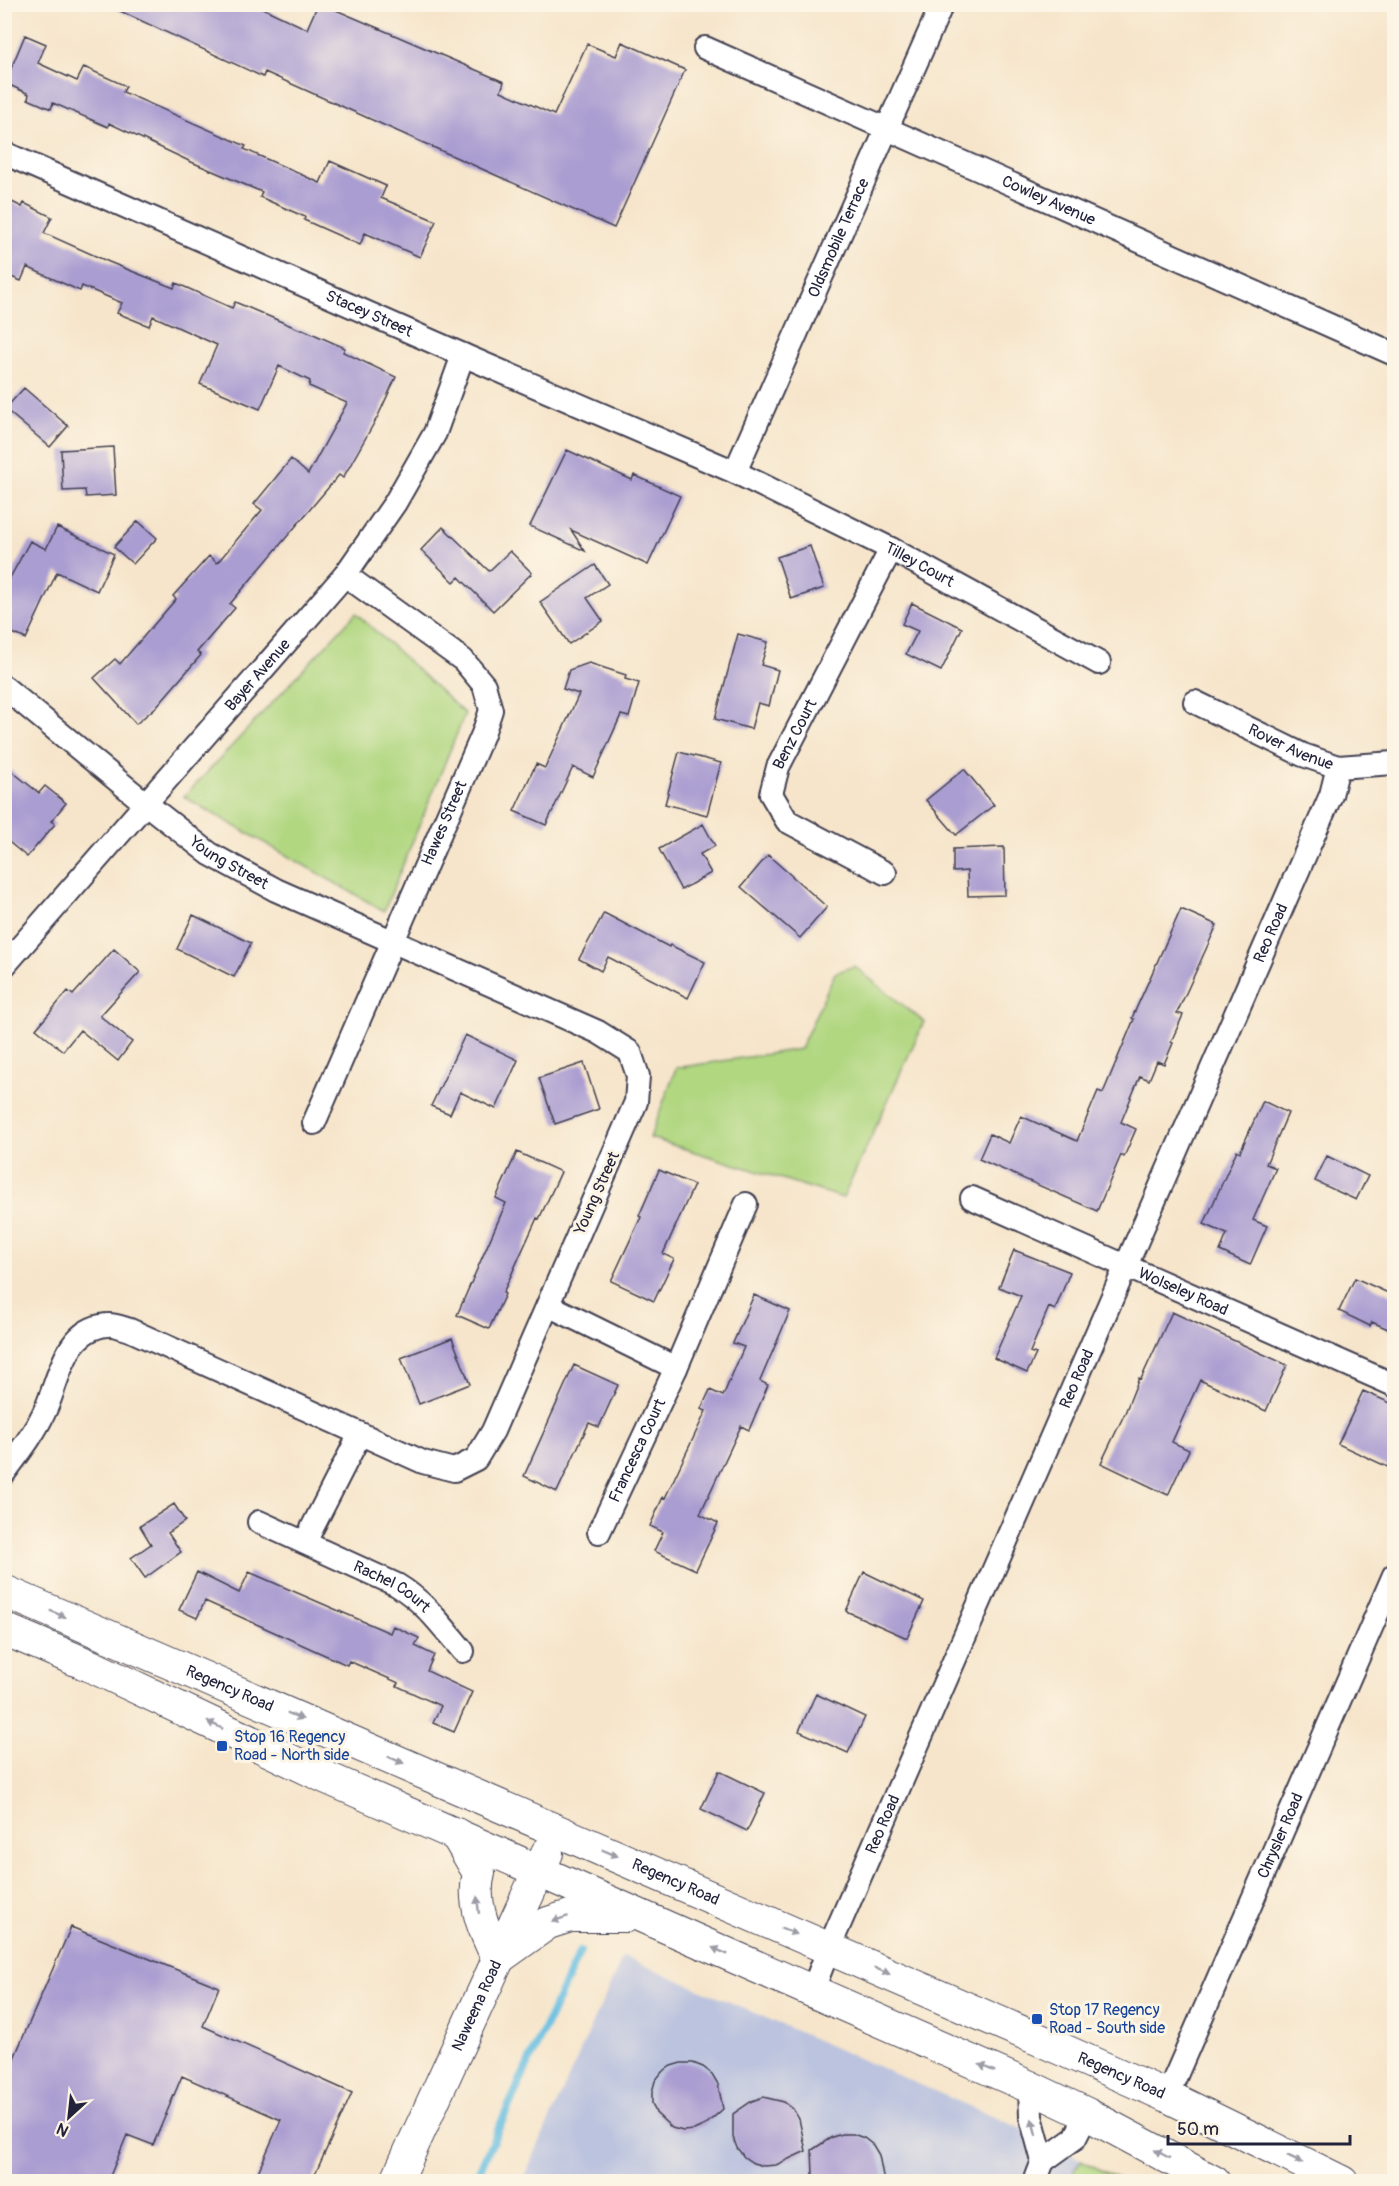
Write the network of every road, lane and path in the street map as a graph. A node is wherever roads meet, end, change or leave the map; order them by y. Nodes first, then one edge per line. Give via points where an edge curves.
1 (942, 4) edge
2 (705, 48) dead end
3 (887, 129) junction
4 (4, 153) edge
5 (1395, 354) edge
6 (463, 355) junction
7 (735, 472) junction
8 (891, 549) junction
9 (345, 575) junction
10 (1099, 663) dead end
11 (4, 687) edge
12 (1195, 702) dead end
13 (1395, 763) edge
14 (1338, 767) junction
15 (145, 803) junction
16 (885, 873) dead end
17 (392, 941) junction
18 (4, 966) edge
19 (314, 1123) dead end
20 (972, 1198) dead end
21 (746, 1203) dead end
22 (1126, 1266) junction
23 (548, 1305) junction
24 (676, 1368) junction
25 (1395, 1385) edge
26 (360, 1434) junction
27 (4, 1473) edge
28 (259, 1522) dead end
29 (598, 1532) dead end
30 (305, 1542) junction
31 (1395, 1575) edge
32 (4, 1591) edge
33 (4, 1629) edge
34 (463, 1652) dead end
35 (342, 1737) junction
36 (325, 1777) junction
37 (556, 1830) junction
38 (456, 1834) junction
39 (539, 1871) junction
40 (639, 1916) junction
41 (829, 1948) junction
42 (498, 1959) junction
43 (812, 1992) junction
44 (1063, 2050) junction
45 (1029, 2087) junction
46 (1167, 2096) junction
47 (1087, 2114) junction
48 (1039, 2171) edge
49 (396, 2181) edge
50 (1214, 2181) edge
51 (1342, 2181) edge

1 - 3 street, Oldsmobile Terrace
2 - 3 street, Cowley Avenue
3 - 5 street, Cowley Avenue
3 - 7 street, Oldsmobile Terrace
4 - 6 street, Stacey Street
6 - 7 street, Stacey Street
6 - 9 street, Bayer Avenue via 435,434 395,503
7 - 8 street, Tilley Court
8 - 10 street, Tilley Court
8 - 16 street, Benz Court via 778,767 771,794 787,821
9 - 15 street, Bayer Avenue
9 - 17 street, Hawes Street via 463,660 484,685 491,710
11 - 15 street, Young Street
12 - 14 street, Rover Avenue via 1303,755
13 - 14 street, Rover Avenue
14 - 22 street, Reo Road via 1326,806
15 - 17 street, Young Street via 210,854 276,890
15 - 18 street, Bayer Avenue
17 - 19 street, Hawes Street
17 - 23 street, Young Street via 598,1032 630,1052 638,1076 636,1102
20 - 22 street, Wolseley Road
21 - 24 street, Francesca Court
22 - 25 street, Wolseley Road
22 - 41 street, Reo Road
23 - 24 street
23 - 26 street, Young Street via 477,1459 454,1470 423,1462
24 - 29 street, Francesca Court
26 - 27 street, Young Street via 109,1324 86,1330 66,1354 47,1407
26 - 30 street
28 - 30 street, Rachel Court
30 - 34 street, Rachel Court via 414,1596
31 - 46 street, Chrysler Road
32 -> 35 main road, Regency Road
36 -> 33 main road
35 - 36 main road
35 -> 37 main road, Regency Road
36 - 38 main road
37 - 39 main road, Naweena Road
37 -> 41 main road, Regency Road
38 - 39 main road
42 -> 38 main road via 480,1921 476,1883 479,1873
39 - 40 main road
39 - 42 main road, Naweena Road
40 -> 42 main road via 570,1916 549,1923
43 -> 40 main road
41 - 43 street, Reo Road
41 -> 44 main road, Regency Road
42 - 49 main road, Naweena Road
45 -> 43 main road
44 - 46 main road, Regency Road
44 - 47 main road
45 - 47 main road
48 -> 45 street
46 -> 51 main road, Regency Road
47 - 48 street via 1075,2138
50 -> 47 main road

